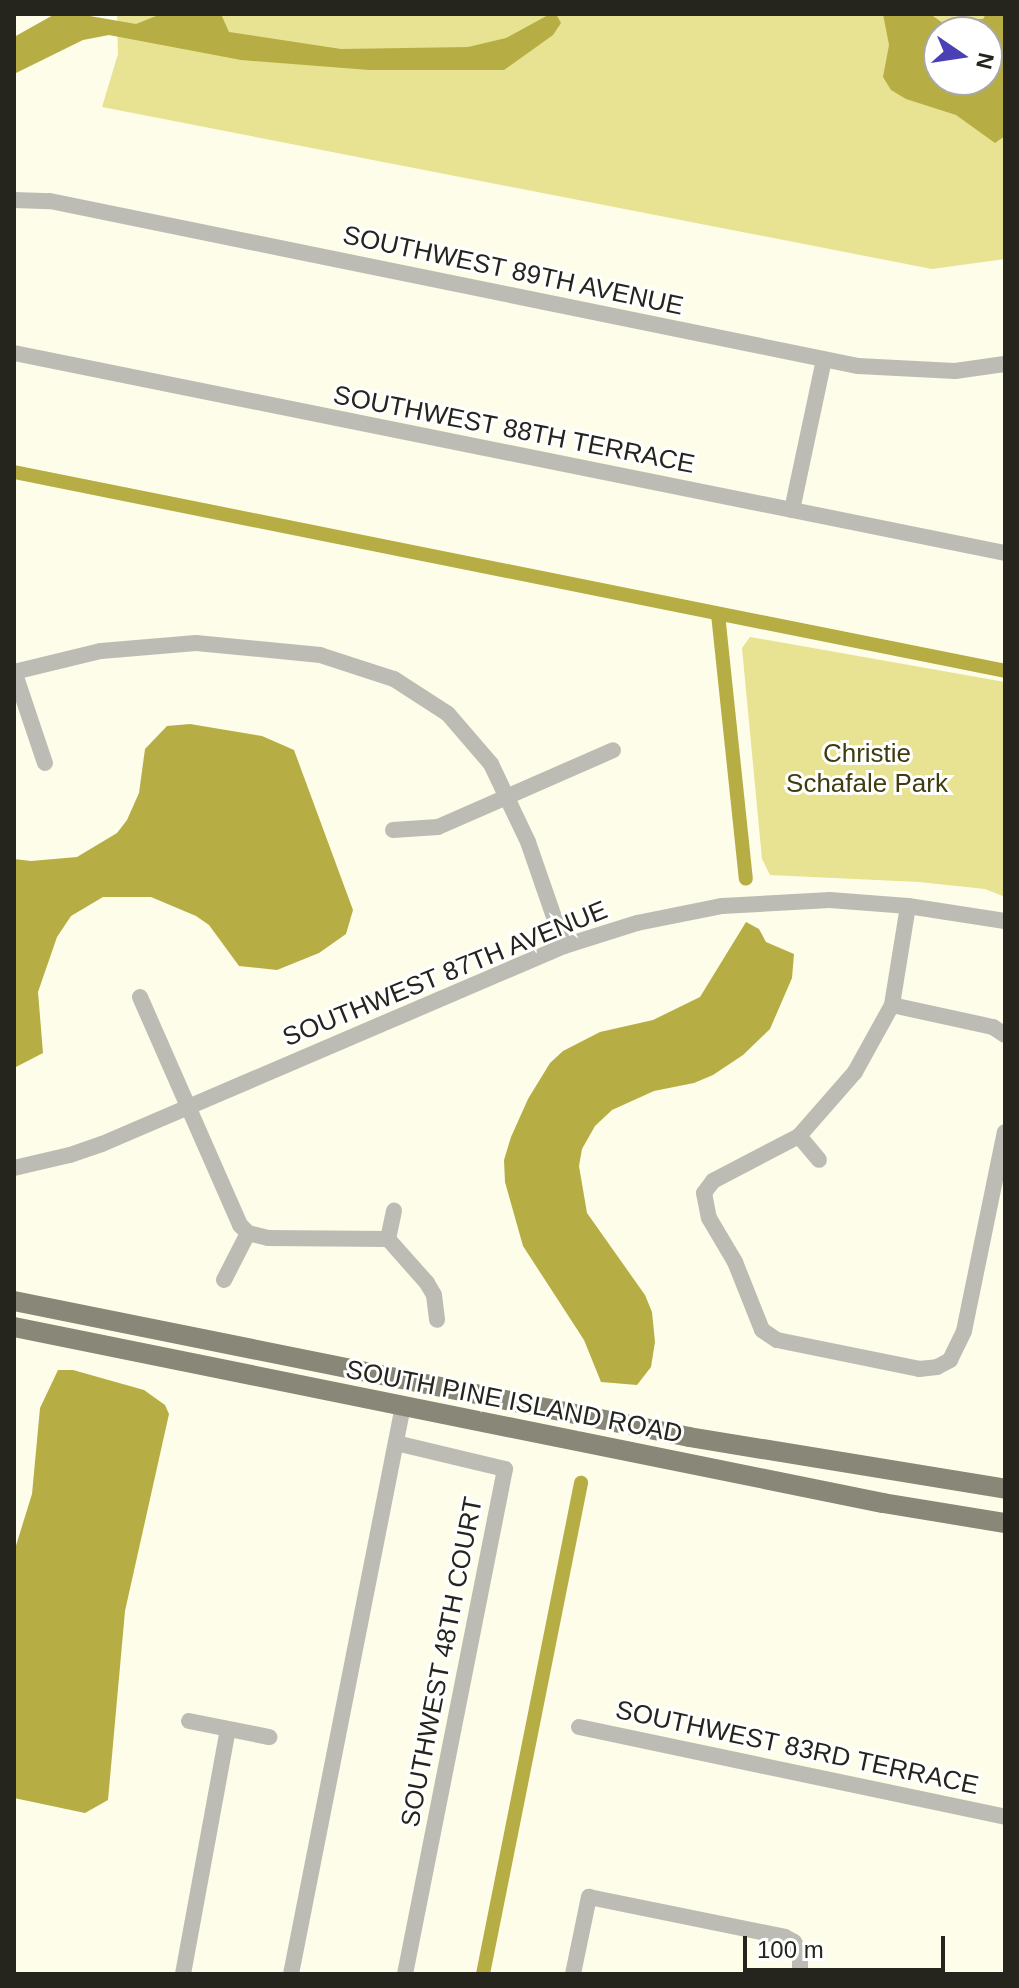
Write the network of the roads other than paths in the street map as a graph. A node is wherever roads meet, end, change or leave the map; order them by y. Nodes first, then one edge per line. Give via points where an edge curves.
1 (14, 200) edge
2 (14, 353) edge
3 (824, 359) junction
4 (1005, 364) edge
5 (792, 510) junction
6 (1005, 553) edge
7 (14, 672) edge
8 (613, 750) dead end
9 (45, 763) dead end
10 (509, 797) junction
11 (393, 830) dead end
12 (908, 906) junction
13 (1005, 921) edge
14 (564, 946) junction
15 (140, 997) dead end
16 (892, 1005) junction
17 (1005, 1035) edge
18 (188, 1107) junction
19 (1005, 1132) edge
20 (799, 1136) junction
21 (819, 1160) dead end
22 (14, 1168) edge
23 (394, 1211) dead end
24 (248, 1233) junction
25 (388, 1239) junction
26 (224, 1280) dead end
27 (14, 1301) edge
28 (437, 1320) dead end
29 (14, 1327) edge
30 (244, 1347) junction
31 (239, 1373) junction
32 (403, 1406) junction
33 (396, 1443) junction
34 (1005, 1489) edge
35 (1005, 1523) edge
36 (189, 1721) dead end
37 (579, 1727) dead end
38 (228, 1730) junction
39 (269, 1737) dead end
40 (1005, 1817) edge
41 (183, 1974) edge
42 (291, 1974) edge
43 (405, 1974) edge
44 (573, 1974) edge
45 (800, 1974) edge

1 - 3 street, SOUTHWEST 89TH AVENUE via 50,201
2 - 5 street, SOUTHWEST 88TH TERRACE
3 - 4 street, SOUTHWEST 89TH AVENUE via 925,371
3 - 5 street
5 - 6 street, SOUTHWEST 88TH TERRACE
7 - 9 street
7 - 10 street via 101,651 196,643 291,650 346,661 394,679 448,714 491,764
8 - 10 street
10 - 11 street via 438,827
10 - 14 street
12 - 13 street, SOUTHWEST 87TH AVENUE
12 - 14 street, SOUTHWEST 87TH AVENUE via 830,900 722,906 637,923
12 - 16 street
14 - 18 street, SOUTHWEST 87TH AVENUE
15 - 18 street
16 - 17 street
16 - 20 street via 855,1072
18 - 22 street, SOUTHWEST 87TH AVENUE via 70,1155
18 - 24 street via 233,1214
19 - 20 street via 964,1331 955,1355 943,1364 919,1369 777,1340 762,1330 735,1262 709,1218 704,1193 721,1176
20 - 21 street
23 - 25 street
24 - 25 street via 268,1238
24 - 26 street
25 - 28 street via 427,1283
27 - 30 main road, SOUTH PINE ISLAND ROAD
29 - 31 main road, SOUTH PINE ISLAND ROAD
30 - 31 main road
30 - 34 main road, SOUTH PINE ISLAND ROAD via 689,1437
31 - 32 main road, SOUTH PINE ISLAND ROAD
32 - 33 street
32 - 35 main road, SOUTH PINE ISLAND ROAD
33 - 42 street
33 - 43 street, SOUTHWEST 48TH COURT via 505,1469
36 - 38 street
37 - 40 street, SOUTHWEST 83RD TERRACE
38 - 39 street
38 - 41 street
44 - 45 street via 589,1897 785,1937 800,1953

